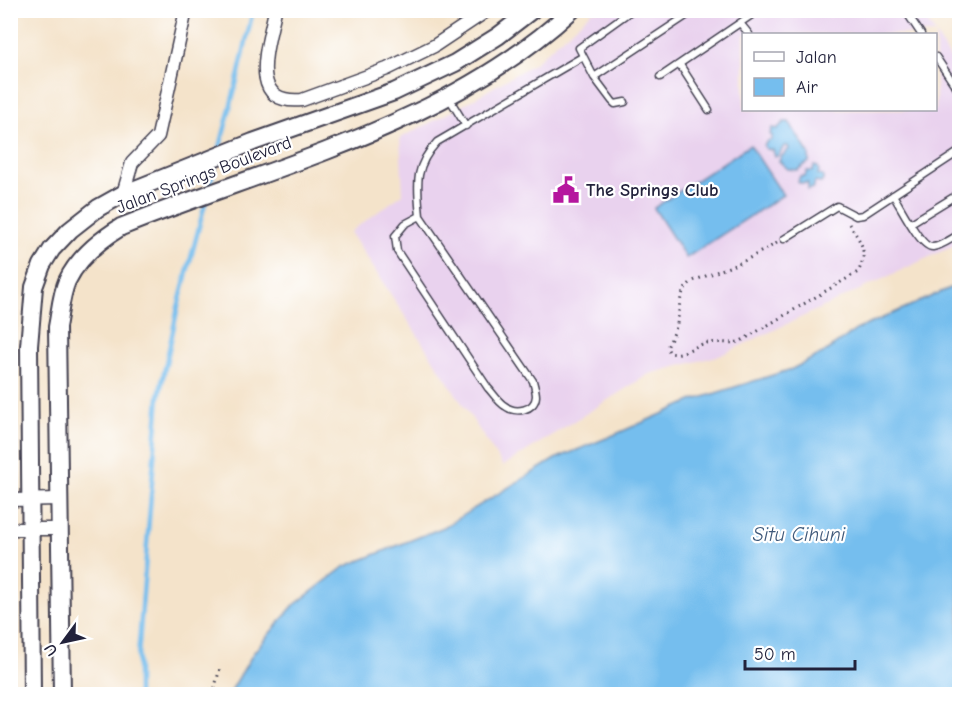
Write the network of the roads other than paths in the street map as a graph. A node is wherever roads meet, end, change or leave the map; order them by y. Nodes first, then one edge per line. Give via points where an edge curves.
1 (186, 10) edge
2 (275, 10) edge
3 (488, 10) edge
4 (532, 10) edge
5 (572, 10) edge
6 (632, 10) edge
7 (695, 10) edge
8 (759, 10) edge
9 (905, 10) edge
10 (740, 23) junction
11 (748, 33) edge
12 (920, 33) edge
13 (582, 57) junction
14 (937, 58) edge
15 (680, 65) junction
16 (594, 77) junction
17 (660, 78) dead end
18 (960, 93) edge
19 (448, 97) junction
20 (624, 102) dead end
21 (709, 110) dead end
22 (466, 126) junction
23 (960, 152) edge
24 (960, 193) edge
25 (123, 194) junction
26 (893, 195) junction
27 (420, 216) junction
28 (911, 223) junction
29 (960, 234) edge
30 (784, 239) road end
31 (59, 499) junction
32 (10, 500) edge
33 (30, 500) junction
34 (30, 529) junction
35 (61, 529) junction
36 (10, 530) edge
37 (32, 694) edge
38 (62, 694) edge

1 - 25 street via 158,136 132,164
2 - 3 street via 264,73 268,88 288,101 302,100 387,69 434,46
4 - 25 main road, Jalan Springs Boulevard via 455,63 394,92
5 - 19 main road, Jalan Springs Boulevard via 516,56
6 - 13 lane via 580,45
7 - 16 lane
8 - 10 lane
9 - 12 lane
10 - 11 lane
10 - 15 lane
13 - 16 lane
13 - 22 lane
14 - 18 lane
15 - 17 lane
15 - 21 lane
16 - 20 lane via 615,104
19 - 22 lane
19 - 31 main road, Jalan Springs Boulevard via 370,133 121,227 81,261 66,286 57,327
22 - 27 lane via 437,142 419,168
23 - 26 lane
24 - 28 lane
25 - 33 main road, Jalan Springs Boulevard via 98,208 64,236 42,265 34,287 29,346
26 - 28 lane
26 - 30 lane via 860,216 837,206
27 - 27 lane via 533,381 536,397 525,410 505,407 488,388 397,251 395,236 405,224
28 - 29 lane via 921,241 930,247
31 - 33 street
31 - 35 main road, Jalan Springs Boulevard
32 - 33 street
33 - 34 main road, Jalan Springs Boulevard
34 - 35 street
34 - 36 street
34 - 37 main road, Jalan Springs Boulevard
35 - 38 main road, Jalan Springs Boulevard

